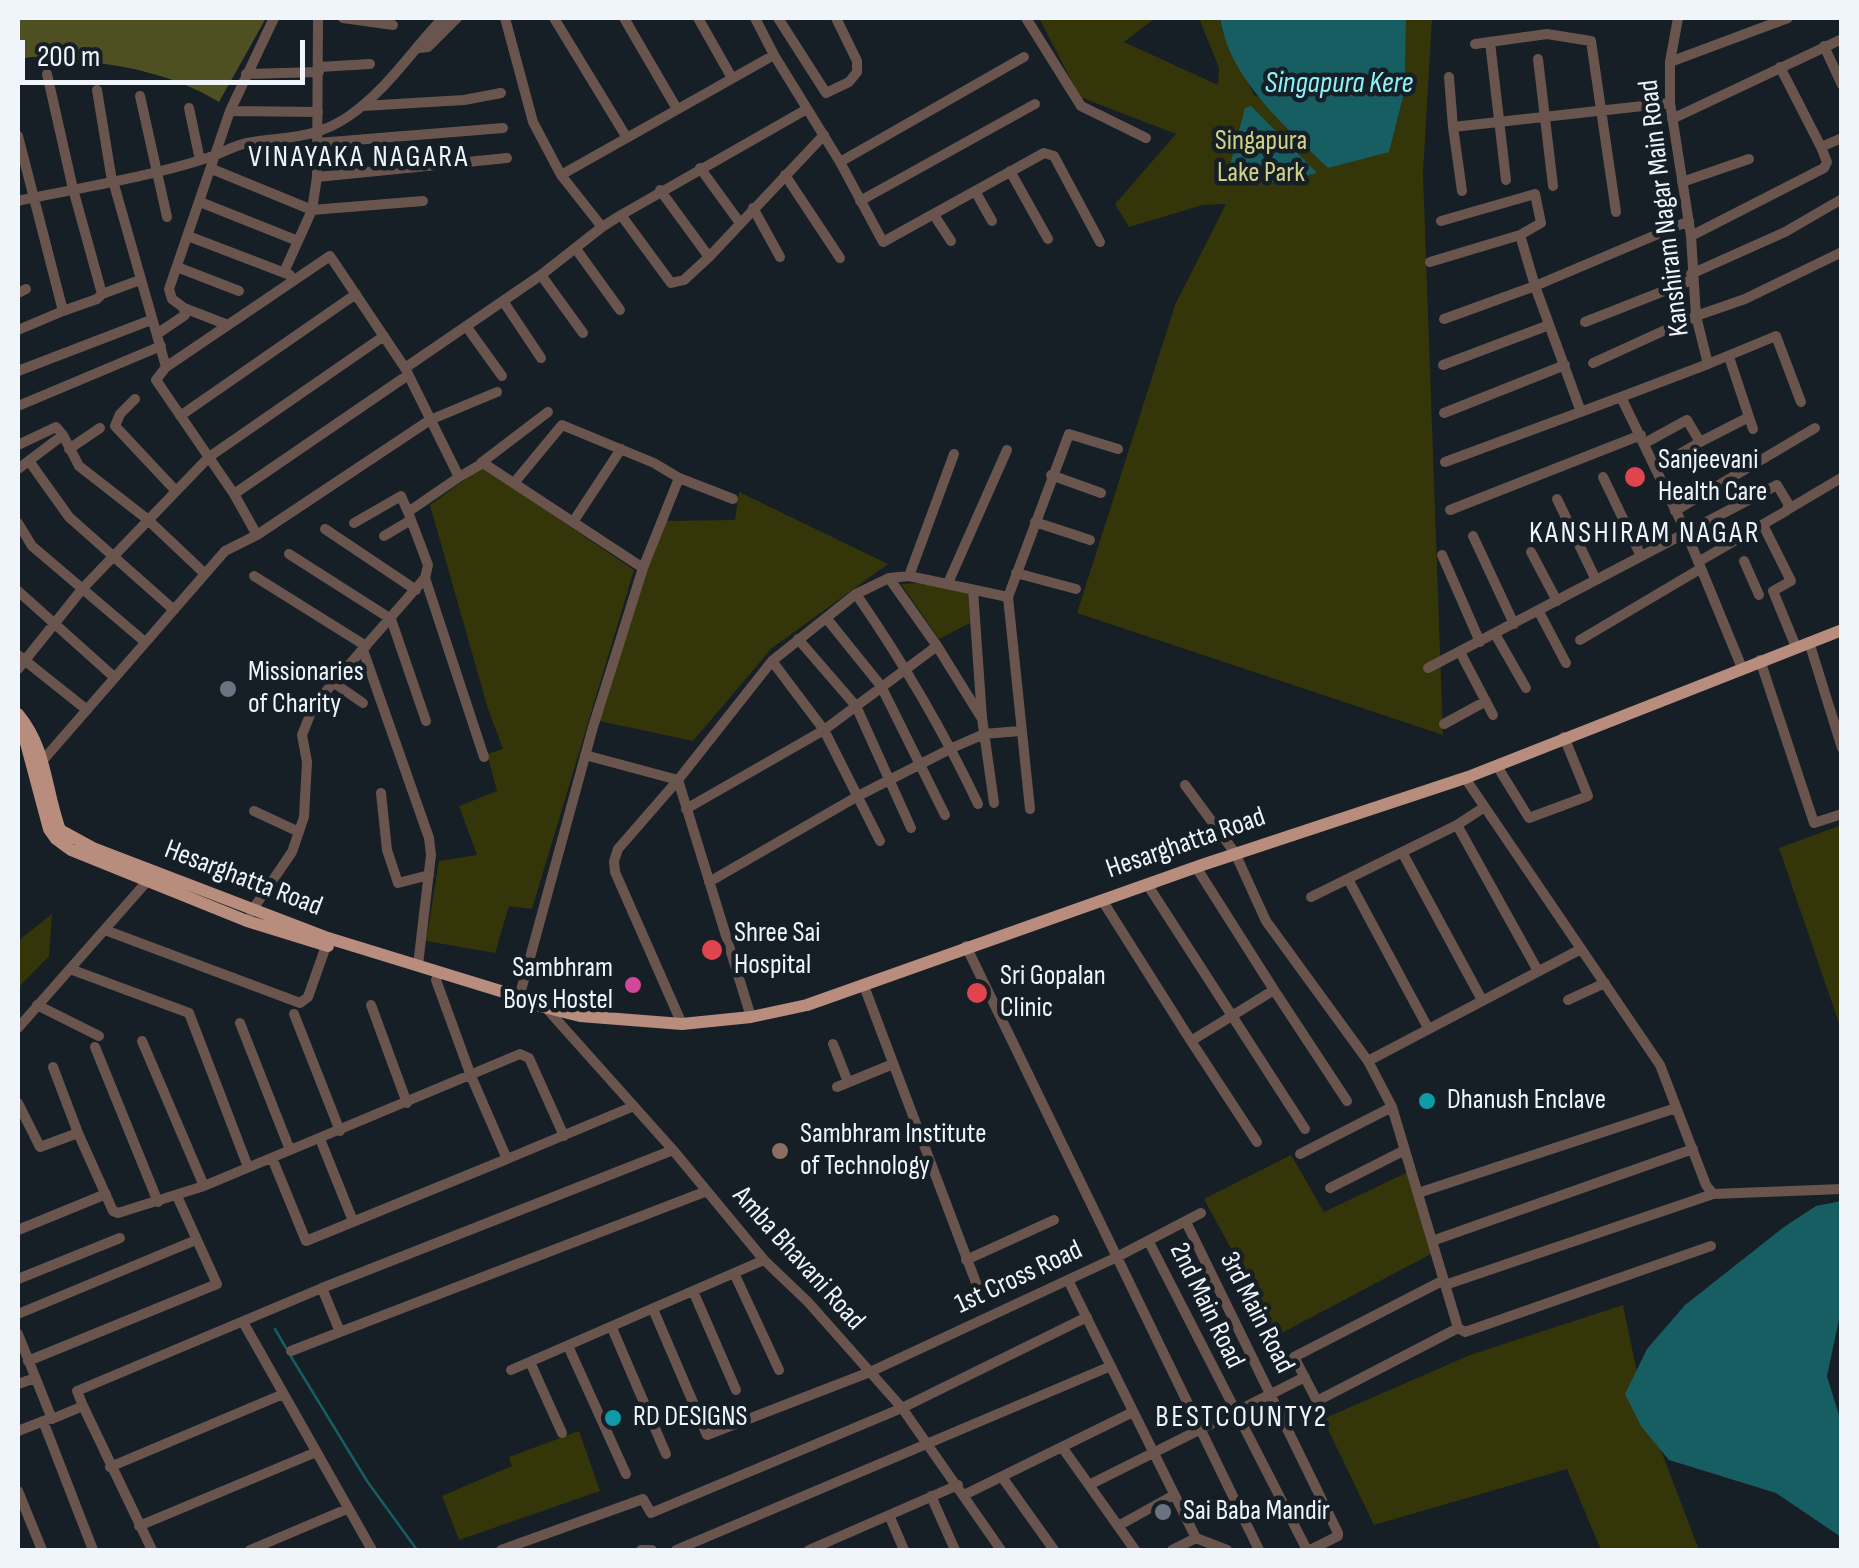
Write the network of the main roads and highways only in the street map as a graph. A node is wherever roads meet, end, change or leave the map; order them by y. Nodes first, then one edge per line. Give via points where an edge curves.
1 (1842, 630) edge
2 (18, 714) edge
3 (18, 728) edge
4 (150, 878) junction
5 (250, 915) junction
6 (438, 976) junction

1 - 6 main road, Hesarghatta Road via 1465,778 807,1005 682,1024 580,1016
2 - 4 main road, Hesarghatta Road via 44,759 60,830
3 - 4 main road, Hesarghatta Road via 52,835 70,850
4 - 5 main road, Hesarghatta Road
5 - 6 main road, Hesarghatta Road via 326,946
5 - 6 main road, Hesarghatta Road

